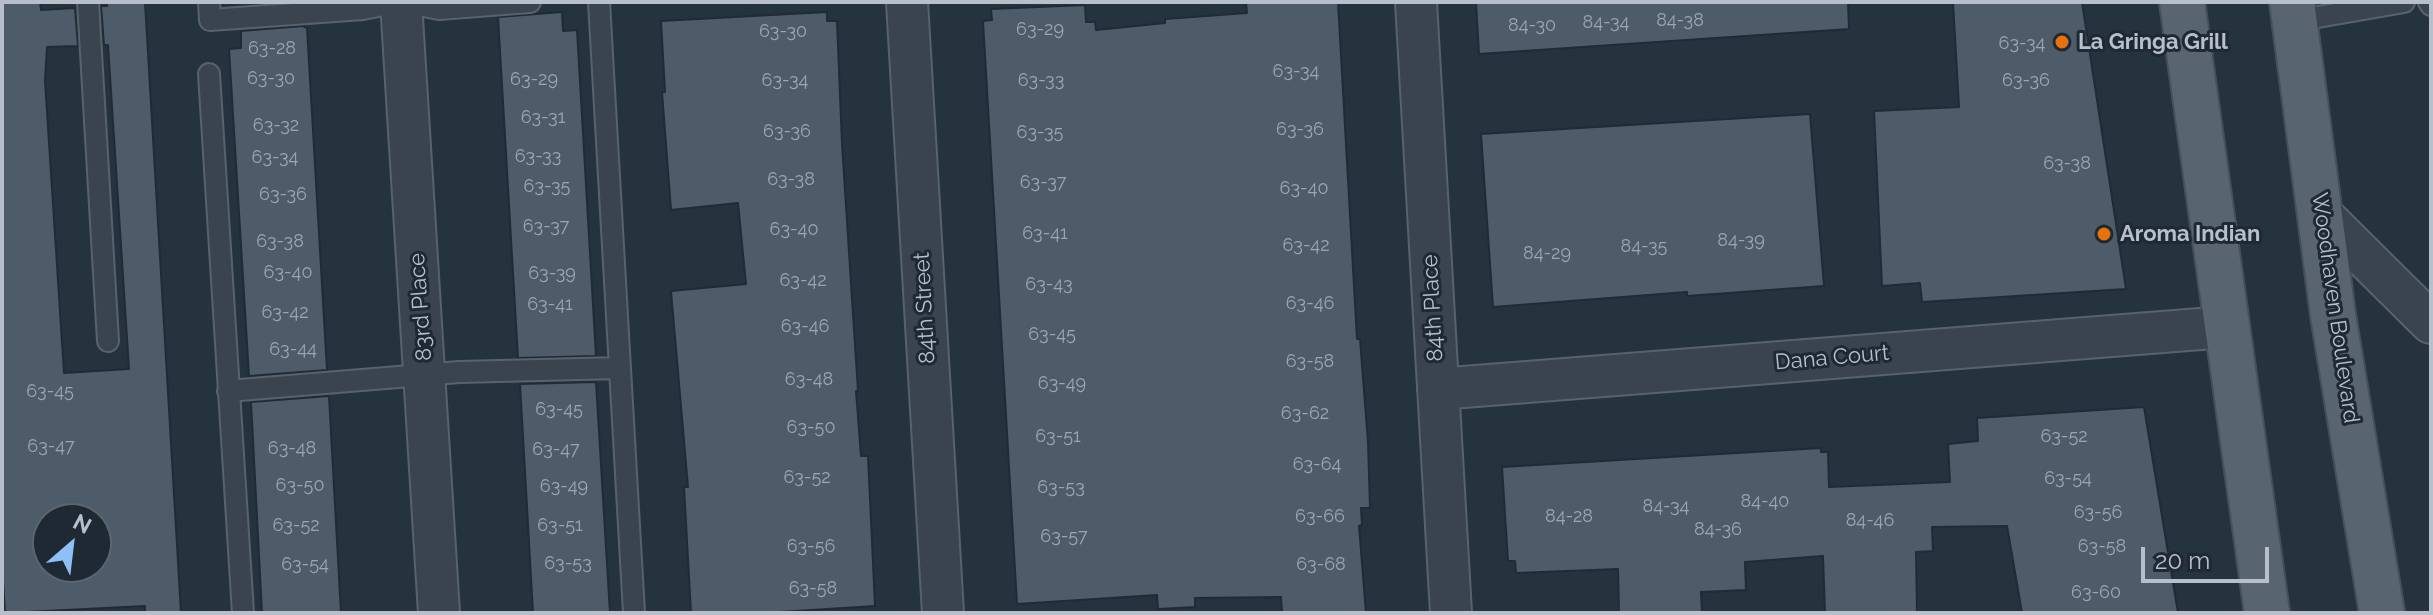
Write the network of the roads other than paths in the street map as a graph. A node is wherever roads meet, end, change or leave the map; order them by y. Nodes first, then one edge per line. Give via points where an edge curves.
1 (88, 2) edge
2 (209, 2) edge
3 (401, 2) edge
4 (530, 2) edge
5 (599, 2) edge
6 (907, 2) edge
7 (1416, 2) edge
8 (2182, 2) edge
9 (2404, 2) edge
10 (2294, 12) edge
11 (209, 74) dead end
12 (2321, 214) junction
13 (2431, 323) edge
14 (2226, 327) junction
15 (108, 341) dead end
16 (620, 368) junction
17 (426, 376) junction
18 (1438, 389) junction
19 (228, 391) junction
20 (243, 613) edge
21 (439, 613) edge
22 (634, 613) edge
23 (943, 613) edge
24 (1451, 613) edge
25 (2267, 613) edge
26 (2382, 613) edge

1 - 15 lane
2 - 3 lane via 210,20
3 - 4 lane via 439,9
3 - 17 street, 83rd Place
5 - 16 lane
6 - 23 street, 84th Street
7 - 18 street, 84th Place
8 - 14 main road
9 - 10 lane
10 - 12 main road, Woodhaven Boulevard
11 - 19 lane
12 - 13 street
12 - 26 main road, Woodhaven Boulevard
14 - 18 street, Dana Court
14 - 25 main road
16 - 17 lane
16 - 22 lane
17 - 19 lane
17 - 21 street, 83rd Place
18 - 24 street, 84th Place
19 - 20 lane

